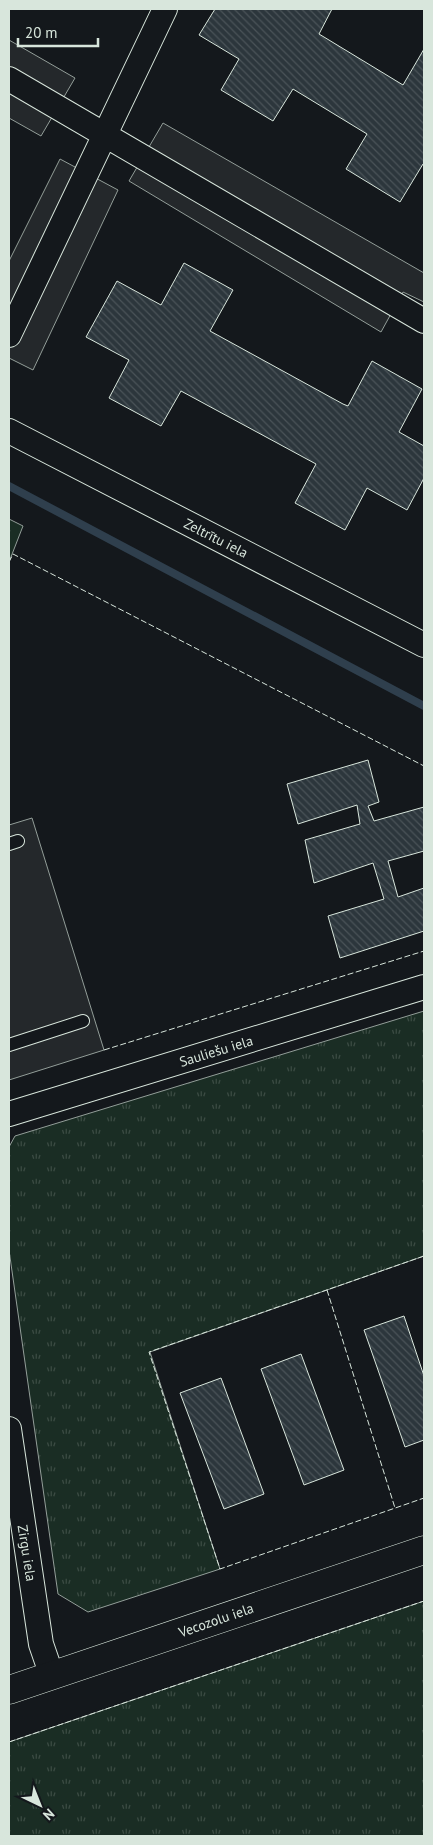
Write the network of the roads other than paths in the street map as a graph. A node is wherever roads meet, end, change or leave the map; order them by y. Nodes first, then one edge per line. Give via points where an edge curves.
1 (166, 9) edge
2 (9, 80) edge
3 (104, 134) junction
4 (424, 322) edge
5 (9, 335) edge
6 (9, 431) edge
7 (424, 645) edge
8 (424, 987) edge
9 (83, 1021) dead end
10 (9, 1045) edge
11 (9, 1114) edge
12 (9, 1429) edge
13 (424, 1550) edge
14 (52, 1676) junction
15 (9, 1690) edge

1 - 3 street
2 - 3 street
3 - 4 street
3 - 5 street
6 - 7 street, Zeltrītu iela
8 - 11 street, Sauliešu iela
9 - 10 lane
12 - 14 street, Zirgu iela via 41,1644
13 - 14 street, Vecozolu iela
14 - 15 street, Vecozolu iela

